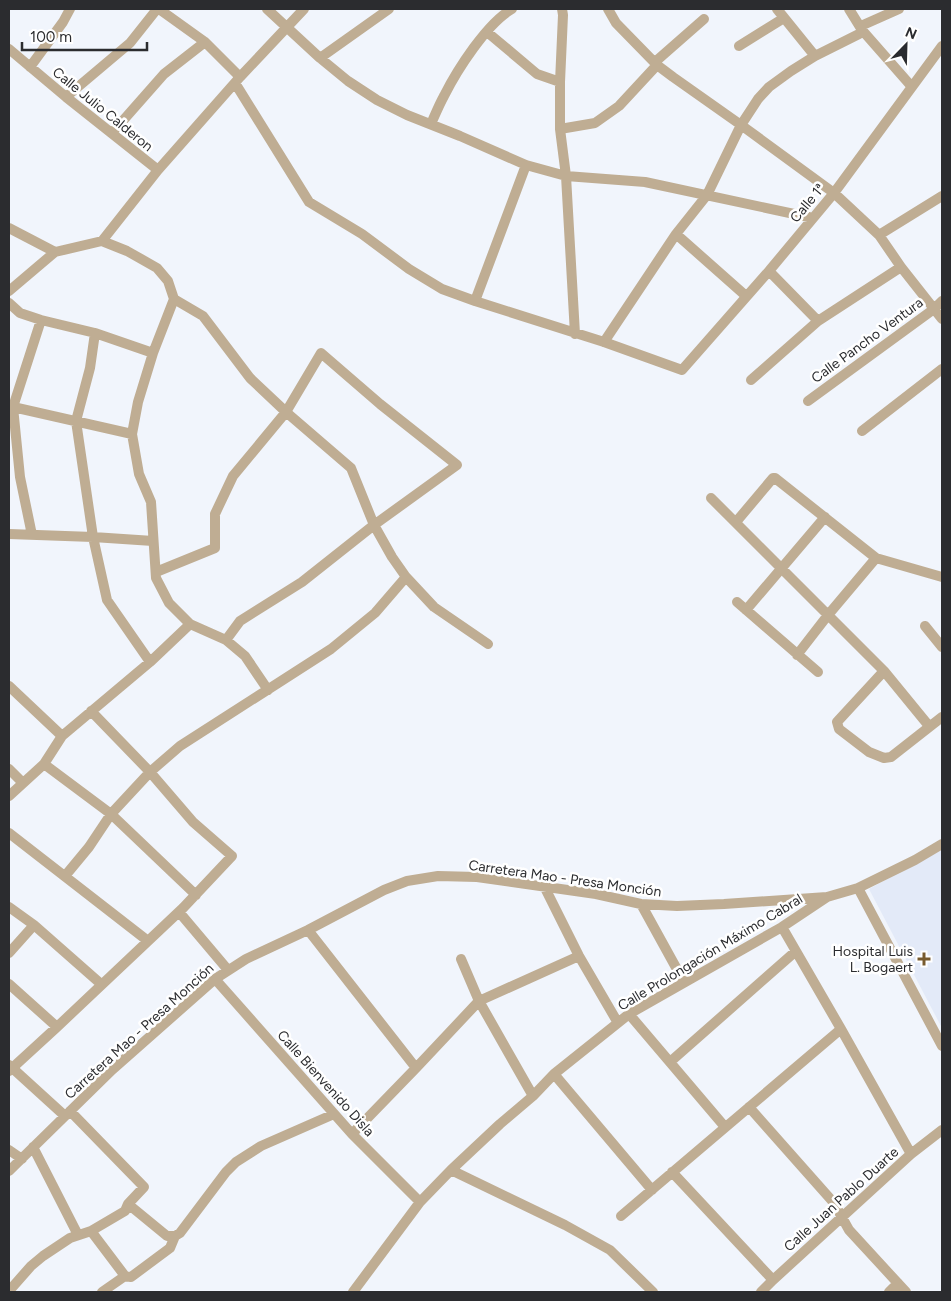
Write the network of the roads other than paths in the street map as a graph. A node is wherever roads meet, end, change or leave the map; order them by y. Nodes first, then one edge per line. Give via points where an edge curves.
1 (70, 9) edge
2 (158, 9) edge
3 (267, 9) edge
4 (304, 9) edge
5 (388, 9) edge
6 (512, 9) edge
7 (562, 9) edge
8 (608, 9) edge
9 (777, 9) edge
10 (849, 9) edge
11 (899, 9) edge
12 (784, 18) junction
13 (704, 19) dead end
14 (287, 27) junction
15 (862, 30) junction
16 (487, 32) junction
17 (205, 42) junction
18 (739, 46) dead end
19 (942, 46) edge
20 (9, 49) edge
21 (815, 56) junction
22 (320, 58) junction
23 (656, 63) junction
24 (30, 67) junction
25 (238, 80) junction
26 (560, 82) junction
27 (912, 87) junction
28 (66, 97) junction
29 (431, 124) junction
30 (741, 125) junction
31 (560, 129) junction
32 (112, 134) junction
33 (526, 165) junction
34 (158, 170) junction
35 (566, 176) junction
36 (834, 192) junction
37 (707, 195) junction
38 (942, 196) edge
39 (813, 218) junction
40 (9, 228) edge
41 (676, 234) junction
42 (879, 235) junction
43 (102, 241) junction
44 (56, 252) junction
45 (901, 267) junction
46 (769, 270) junction
47 (9, 291) edge
48 (746, 296) junction
49 (174, 298) junction
50 (475, 301) junction
51 (942, 301) edge
52 (9, 303) edge
53 (934, 308) junction
54 (942, 319) edge
55 (40, 320) junction
56 (818, 320) junction
57 (95, 333) junction
58 (575, 334) junction
59 (604, 342) junction
60 (153, 353) junction
61 (942, 369) edge
62 (751, 380) dead end
63 (808, 401) dead end
64 (11, 406) edge
65 (286, 412) junction
66 (76, 421) junction
67 (862, 431) dead end
68 (132, 434) junction
69 (711, 498) dead end
70 (825, 517) junction
71 (736, 522) junction
72 (374, 525) junction
73 (9, 534) edge
74 (32, 535) junction
75 (92, 537) junction
76 (153, 542) junction
77 (876, 558) junction
78 (782, 568) junction
79 (156, 572) junction
80 (406, 577) junction
81 (942, 577) edge
82 (737, 602) dead end
83 (746, 610) junction
84 (828, 615) junction
85 (190, 624) junction
86 (925, 626) dead end
87 (226, 640) junction
88 (488, 644) dead end
89 (942, 647) edge
90 (797, 655) junction
91 (150, 662) junction
92 (884, 671) junction
93 (818, 672) dead end
94 (9, 686) edge
95 (268, 690) junction
96 (92, 711) junction
97 (942, 717) edge
98 (929, 726) junction
99 (62, 736) junction
100 (44, 764) junction
101 (9, 769) edge
102 (150, 772) junction
103 (23, 782) junction
104 (9, 796) edge
105 (111, 814) junction
106 (9, 833) edge
107 (942, 844) edge
108 (65, 876) junction
109 (544, 886) junction
110 (858, 888) junction
111 (196, 895) junction
112 (828, 897) junction
113 (641, 904) junction
114 (9, 907) edge
115 (179, 912) junction
116 (34, 926) junction
117 (782, 927) junction
118 (308, 930) junction
119 (148, 941) junction
120 (796, 951) junction
121 (9, 953) edge
122 (579, 956) junction
123 (461, 959) dead end
124 (228, 970) junction
125 (215, 979) junction
126 (684, 982) junction
127 (9, 984) edge
128 (102, 984) junction
129 (479, 1001) junction
130 (629, 1014) junction
131 (618, 1023) junction
132 (57, 1027) junction
133 (841, 1029) junction
134 (942, 1046) edge
135 (670, 1062) junction
136 (10, 1068) edge
137 (416, 1068) junction
138 (554, 1074) junction
139 (533, 1096) junction
140 (749, 1107) junction
141 (68, 1114) junction
142 (334, 1114) junction
143 (725, 1127) junction
144 (942, 1130) edge
145 (352, 1134) junction
146 (33, 1147) junction
147 (9, 1150) edge
148 (910, 1154) junction
149 (22, 1158) junction
150 (451, 1170) junction
151 (9, 1171) edge
152 (672, 1172) junction
153 (652, 1190) junction
154 (420, 1202) junction
155 (128, 1204) junction
156 (620, 1216) dead end
157 (842, 1217) junction
158 (91, 1231) junction
159 (78, 1235) junction
160 (175, 1236) junction
161 (124, 1276) junction
162 (773, 1280) junction
163 (898, 1283) junction
164 (9, 1291) edge
165 (102, 1292) edge
166 (353, 1292) edge
167 (652, 1292) edge
168 (761, 1292) edge
169 (889, 1292) edge
170 (906, 1292) edge

1 - 24 street
2 - 17 street
2 - 28 street via 130,43
3 - 14 street
4 - 14 street
5 - 22 street
6 - 16 street
7 - 26 street
8 - 23 street via 616,23
9 - 12 street
10 - 15 street
11 - 15 street via 863,25
12 - 18 street
12 - 21 street
13 - 23 street
14 - 22 street
14 - 25 street
15 - 21 street
15 - 27 street
16 - 26 street via 537,74
16 - 29 street via 462,66
17 - 25 street
17 - 32 street via 164,74
19 - 27 street, Calle 1ª
20 - 24 street, Calle Julio Calderon
21 - 30 street via 770,87
22 - 29 street via 377,100
23 - 30 street
23 - 31 street via 618,106 594,123
24 - 28 street, Calle Julio Calderon
25 - 34 street
25 - 50 street via 309,202 442,289
26 - 31 street
27 - 36 street, Calle 1ª
28 - 32 street, Calle Julio Calderon
29 - 33 street
30 - 36 street
30 - 37 street
31 - 35 street
32 - 34 street, Calle Julio Calderon
33 - 35 street
33 - 50 street
34 - 43 street
35 - 37 street via 645,182
35 - 58 street
36 - 39 street, Calle 1ª
36 - 42 street
37 - 39 street
37 - 41 street
38 - 42 street
39 - 46 street, Calle 1ª
40 - 44 street
41 - 48 street
41 - 59 street
42 - 45 street
43 - 44 street
43 - 49 street via 157,268 168,281
44 - 47 street
45 - 53 street
45 - 56 street
46 - 48 street, Calle 1ª
46 - 56 street
48 - 59 street, Calle 1ª via 682,370
49 - 60 street
49 - 65 street via 203,316 250,378
50 - 58 street
51 - 53 street, Calle Pancho Ventura
52 - 55 street via 20,313
53 - 54 street
53 - 63 street, Calle Pancho Ventura
55 - 57 street
55 - 64 street
56 - 62 street
57 - 60 street
57 - 66 street
58 - 59 street
60 - 68 street
61 - 67 street
64 - 66 street
64 - 74 street via 20,477
65 - 72 street via 351,468
65 - 72 street via 321,353 457,465
65 - 79 street via 233,476 215,514 215,548
66 - 68 street
66 - 75 street
68 - 76 street via 139,474 151,502
69 - 71 street
70 - 71 street via 773,478
70 - 77 street
70 - 78 street
71 - 78 street
72 - 80 street
72 - 87 street via 302,582 240,621
73 - 74 street
74 - 75 street
75 - 76 street
75 - 91 street via 107,600
76 - 79 street
77 - 81 street
77 - 84 street
78 - 83 street
78 - 84 street
79 - 85 street via 169,603
80 - 88 street via 434,607
80 - 95 street via 375,612 331,649
82 - 83 street
83 - 90 street
84 - 90 street
84 - 92 street
85 - 87 street
85 - 91 street
86 - 89 street
87 - 95 street via 245,656
90 - 93 street
91 - 96 street
92 - 98 street
92 - 98 street via 838,720 839,729 869,752 888,758
94 - 99 street
95 - 102 street via 180,746
96 - 99 street
96 - 102 street
97 - 98 street
99 - 100 street
100 - 103 street
100 - 105 street
101 - 103 street
102 - 105 street
102 - 111 street via 193,822 232,856
103 - 104 street
105 - 108 street
105 - 111 street
106 - 108 street
107 - 110 street, Calle Prolongación Máximo Cabral
108 - 119 street
109 - 113 street, Carretera Mao - Presa Monción
109 - 118 street, Carretera Mao - Presa Monción via 477,878 422,878 384,890
109 - 122 street
110 - 112 street, Calle Prolongación Máximo Cabral
110 - 134 street
111 - 115 street
112 - 113 street, Carretera Mao - Presa Monción via 677,906
112 - 117 street, Calle Prolongación Máximo Cabral
113 - 126 street
114 - 116 street
115 - 119 street
115 - 124 street
116 - 121 street
116 - 128 street
117 - 120 street
117 - 126 street, Calle Prolongación Máximo Cabral
118 - 124 street, Carretera Mao - Presa Monción
118 - 137 street
119 - 128 street
120 - 133 street
120 - 135 street
122 - 129 street
122 - 131 street
123 - 129 street
124 - 125 street, Carretera Mao - Presa Monción
125 - 141 street, Carretera Mao - Presa Monción via 112,1070
125 - 142 street, Calle Bienvenido Disla
126 - 130 street, Calle Prolongación Máximo Cabral
127 - 132 street
128 - 132 street
129 - 137 street
129 - 139 street
130 - 131 street, Calle Prolongación Máximo Cabral
130 - 135 street
131 - 138 street, Calle Prolongación Máximo Cabral
132 - 136 street
133 - 140 street
133 - 148 street
135 - 143 street
136 - 141 street
137 - 145 street
138 - 139 street, Calle Prolongación Máximo Cabral
138 - 153 street
139 - 150 street, Calle Prolongación Máximo Cabral
140 - 143 street
140 - 157 street via 834,1203
141 - 146 street, Carretera Mao - Presa Monción
141 - 155 street via 144,1187
142 - 145 street, Calle Bienvenido Disla
142 - 160 street via 261,1146 236,1162
143 - 152 street
144 - 148 street, Calle Juan Pablo Duarte
145 - 154 street, Calle Bienvenido Disla
146 - 149 street, Carretera Mao - Presa Monción
146 - 159 street
147 - 149 street
148 - 157 street, Calle Juan Pablo Duarte
149 - 151 street, Carretera Mao - Presa Monción
150 - 154 street, Calle Prolongación Máximo Cabral
150 - 167 street via 610,1250
152 - 153 street
152 - 162 street
153 - 156 street
154 - 166 street, Calle Prolongación Máximo Cabral
155 - 158 street via 125,1210
155 - 160 street via 167,1236
157 - 162 street, Calle Juan Pablo Duarte
157 - 163 street via 849,1230
158 - 159 street
158 - 161 street
159 - 164 street via 43,1256
160 - 161 street via 170,1248 131,1278
161 - 165 street
162 - 168 street, Calle Juan Pablo Duarte
163 - 169 street
163 - 170 street

